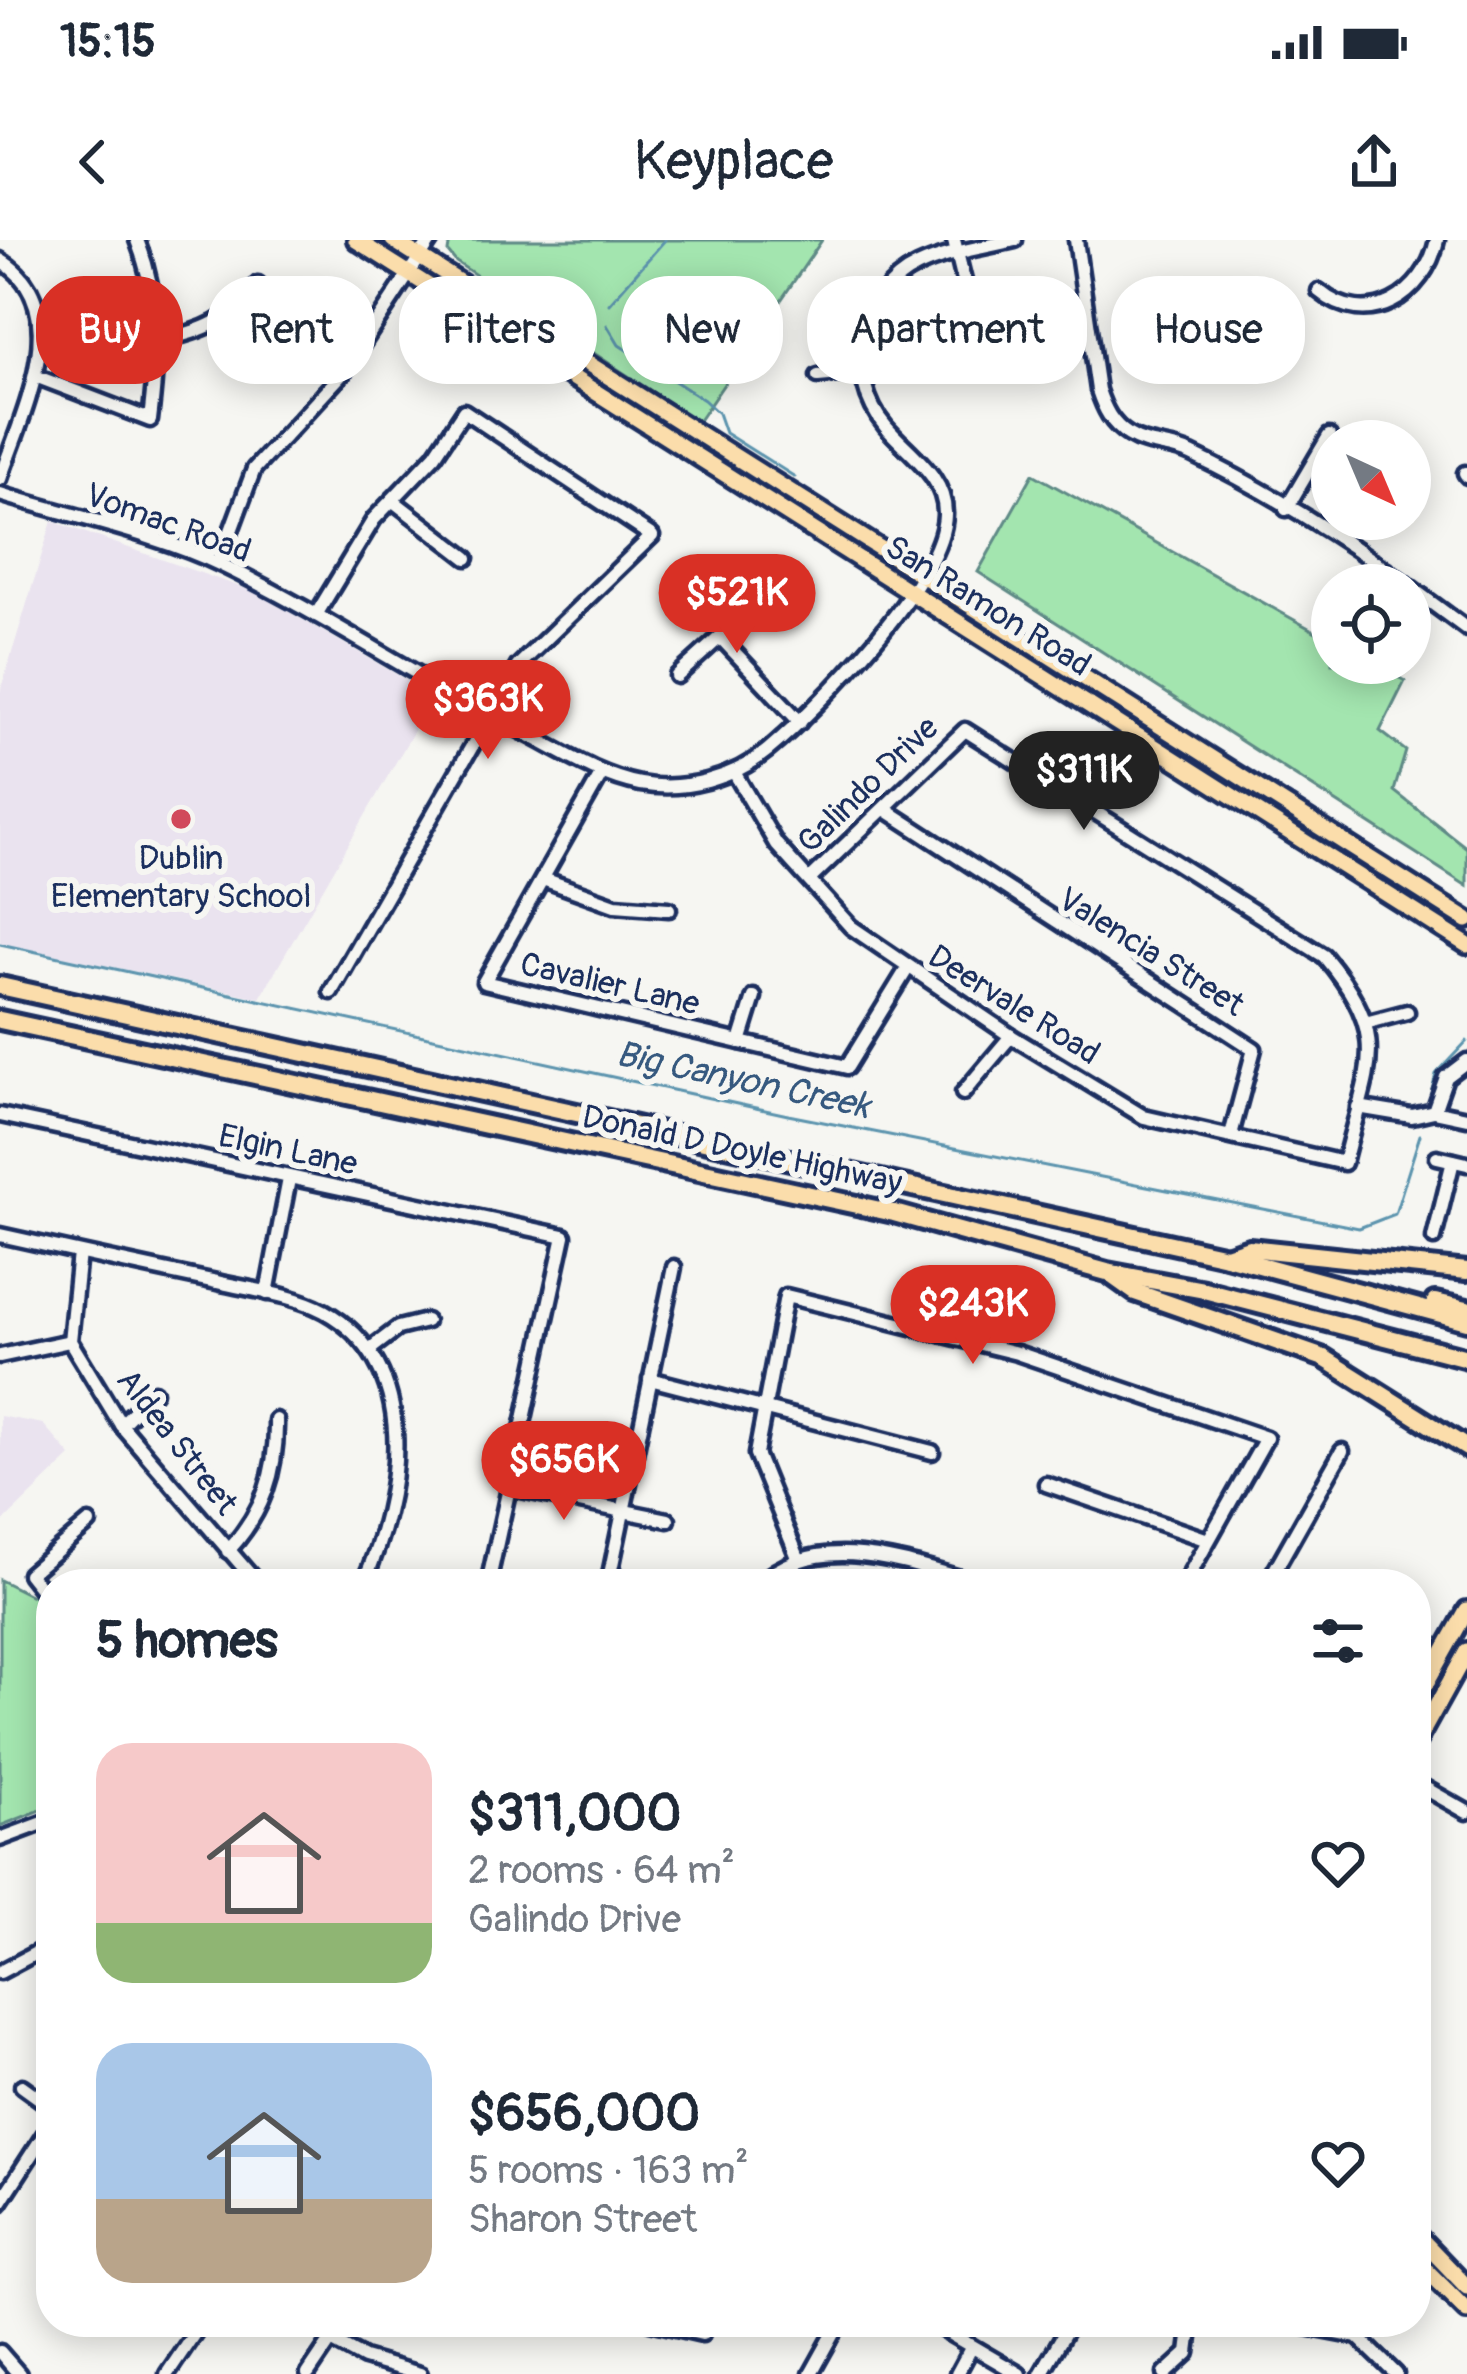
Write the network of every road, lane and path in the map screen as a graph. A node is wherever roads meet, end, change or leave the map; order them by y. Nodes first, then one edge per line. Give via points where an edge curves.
1 (137, 240) edge
2 (356, 240) edge
3 (393, 240) edge
4 (431, 240) edge
5 (1015, 240) edge
6 (1076, 240) edge
7 (1437, 240) edge
8 (956, 247) edge
9 (419, 257) junction
10 (0, 260) edge
11 (407, 273) junction
12 (150, 276) edge
13 (905, 276) edge
14 (1318, 291) dead end
15 (34, 376) joint
16 (56, 384) edge
17 (154, 384) edge
18 (864, 384) edge
19 (1311, 467) edge
20 (0, 479) edge
21 (0, 494) edge
22 (392, 500) junction
23 (1286, 509) junction
24 (467, 558) dead end
25 (219, 563) junction
26 (1379, 564) edge
27 (919, 574) junction
28 (908, 591) junction
29 (763, 598) dead end
30 (1431, 602) edge
31 (316, 615) junction
32 (1467, 629) edge
33 (721, 638) junction
34 (677, 676) dead end
35 (488, 714) junction
36 (800, 722) junction
37 (734, 772) junction
38 (602, 773) junction
39 (886, 810) junction
40 (543, 879) junction
41 (809, 880) junction
42 (669, 909) dead end
43 (1467, 920) edge
44 (1467, 945) edge
45 (907, 969) junction
46 (0, 986) edge
47 (332, 992) dead end
48 (754, 997) dead end
49 (1407, 1012) dead end
50 (0, 1020) edge
51 (1369, 1022) junction
52 (1011, 1036) junction
53 (740, 1042) junction
54 (1467, 1061) edge
55 (963, 1093) dead end
56 (1358, 1107) junction
57 (1434, 1111) junction
58 (0, 1114) edge
59 (1467, 1118) edge
60 (1231, 1135) junction
61 (1437, 1157) dead end
62 (1460, 1163) edge
63 (289, 1179) junction
64 (0, 1235) edge
65 (1434, 1238) dead end
66 (79, 1253) junction
67 (1226, 1256) junction
68 (674, 1267) dead end
69 (1467, 1271) edge
70 (1107, 1272) junction
71 (1333, 1286) junction
72 (267, 1293) junction
73 (1467, 1309) edge
74 (426, 1321) dead end
75 (1467, 1322) edge
76 (70, 1342) junction
77 (369, 1350) junction
78 (0, 1356) edge
79 (1467, 1358) edge
80 (650, 1379) junction
81 (154, 1392) dead end
82 (761, 1407) junction
83 (276, 1420) dead end
84 (121, 1425) junction
85 (1467, 1448) edge
86 (1342, 1451) dead end
87 (932, 1452) dead end
88 (1046, 1484) dead end
89 (511, 1488) junction
90 (625, 1510) junction
91 (668, 1520) dead end
92 (88, 1522) dead end
93 (1208, 1540) junction
94 (228, 1551) junction
95 (799, 1560) junction
96 (245, 1569) edge
97 (368, 1569) edge
98 (492, 1569) edge
99 (611, 1569) edge
100 (784, 1569) edge
101 (920, 1569) edge
102 (1192, 1569) edge
103 (1275, 1569) edge
104 (36, 1583) edge
105 (1467, 1610) edge
106 (1467, 1651) edge
107 (1431, 1674) edge
108 (1431, 1716) edge
109 (1431, 1792) edge
110 (1467, 1812) edge
111 (36, 1826) edge
112 (0, 1839) edge
113 (36, 1954) edge
114 (0, 1972) edge
115 (22, 2086) dead end
116 (36, 2096) edge
117 (36, 2147) edge
118 (0, 2203) edge
119 (1431, 2250) edge
120 (1431, 2275) edge
121 (1467, 2287) edge
122 (1467, 2311) edge
123 (192, 2337) edge
124 (334, 2337) edge
125 (832, 2337) edge
126 (954, 2337) edge
127 (1062, 2337) edge
128 (1190, 2337) edge
129 (1358, 2337) edge
130 (332, 2340) junction
131 (971, 2348) junction
132 (0, 2352) edge
133 (19, 2374) edge
134 (167, 2374) edge
135 (308, 2374) edge
136 (419, 2374) edge
137 (811, 2374) edge
138 (957, 2374) edge
139 (1019, 2374) edge
140 (1041, 2374) edge
141 (1165, 2374) edge
142 (1396, 2374) edge

1 - 12 street
2 - 11 main road, San Ramon Road
3 - 9 main road, San Ramon Road
4 - 9 street
5 - 8 street
6 - 23 street via 1106,413 1124,433 1190,453
7 - 14 street via 1420,283 1394,302 1342,304
8 - 13 street
9 - 11 street
9 - 27 main road, San Ramon Road
10 - 15 street via 32,297 42,334
11 - 25 street via 344,372 254,469
11 - 28 main road, San Ramon Road
15 - 20 street
16 - 17 street via 150,419
18 - 27 street, Vomac Road via 872,407 944,502 942,531
19 - 23 street
21 - 25 street, Vomac Road
22 - 24 street
22 - 31 street
22 - 35 street via 464,411 652,536 518,666
23 - 26 street
25 - 31 street, Vomac Road
27 - 28 street, Vomac Road
27 - 43 main road, San Ramon Road
28 - 36 street, Vomac Road via 844,681
28 - 44 main road, San Ramon Road
29 - 33 street
30 - 32 street
31 - 35 street, Vomac Road
33 - 34 street
33 - 36 street
35 - 38 street, Vomac Road
35 - 47 street
36 - 37 street, Vomac Road
37 - 38 street, Vomac Road via 681,787
37 - 41 street, Deervale Road via 776,844
38 - 40 street, Cavalier Lane
39 - 41 street, Galindo Drive
39 - 51 street, Galindo Drive via 965,730 1324,956
39 - 60 street, Valencia Street via 1254,1049
40 - 42 street via 615,905
40 - 53 street, Cavalier Lane via 484,982
41 - 45 street, Deervale Road via 850,927
45 - 52 street, Deervale Road
45 - 53 street, Cavalier Lane via 847,1067
46 - 67 highway, Donald D Doyle Highway
48 - 53 street
49 - 51 street
50 - 70 highway, Donald D Doyle Highway via 894,1213
51 - 56 street
52 - 55 street
52 - 60 street, Deervale Road via 1144,1117
54 - 57 street via 1446,1077
56 - 57 street via 1412,1117
56 - 60 street, Deervale Road via 1344,1163
57 - 59 street
58 - 63 street, Elgin Lane
61 - 62 street
62 - 65 street
63 - 72 street
63 - 89 street, Elgin Lane via 564,1237
64 - 66 street
66 - 72 street
66 - 76 street
67 - 69 highway via 1249,1248
67 - 71 highway, Donald D Doyle Highway
68 - 80 street
70 - 79 highway, Donald D Doyle Highway
70 - 85 highway via 1135,1292 1324,1358
71 - 73 highway
71 - 75 highway, Donald D Doyle Highway
72 - 77 street via 323,1311
74 - 77 street via 398,1328
76 - 78 street
76 - 84 street, Aldea Street
77 - 97 street via 393,1396 397,1426
80 - 82 street
80 - 90 street
81 - 84 street
82 - 87 street
82 - 93 street via 786,1296 1017,1353 1265,1438
82 - 95 street via 756,1454
83 - 94 street via 263,1502
84 - 94 street, Aldea Street
86 - 103 street
88 - 93 street
89 - 90 street
89 - 98 street
90 - 91 street
90 - 99 street
92 - 104 street via 29,1574
93 - 102 street
94 - 96 street, Aldea Street
95 - 100 street
95 - 101 street via 855,1553
105 - 107 main road
106 - 108 main road
109 - 110 street
111 - 112 street
113 - 114 street
115 - 116 street
117 - 118 street
119 - 121 main road
120 - 122 main road
123 - 134 street
124 - 130 street
125 - 137 street
126 - 131 street
127 - 140 street
128 - 141 street via 1188,2353
129 - 142 street
130 - 135 street
130 - 136 street
131 - 138 street
131 - 139 street
132 - 133 street

